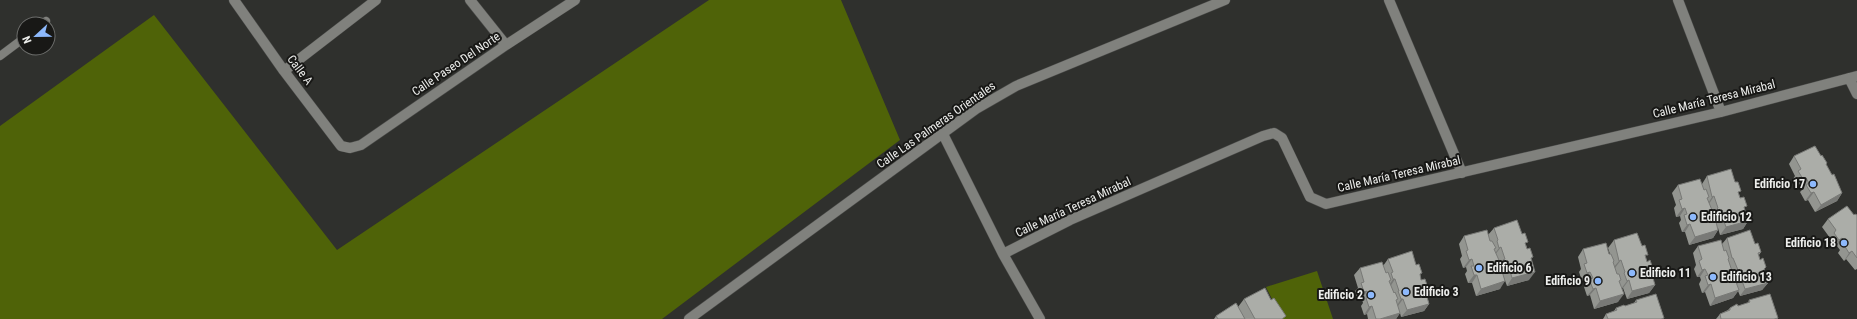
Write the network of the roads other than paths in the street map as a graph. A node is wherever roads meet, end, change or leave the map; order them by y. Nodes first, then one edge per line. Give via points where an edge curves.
1 (234, 0) edge
2 (376, 0) edge
3 (470, 0) edge
4 (576, 0) edge
5 (1225, 0) edge
6 (1389, 0) edge
7 (1678, 0) edge
8 (16, 44) edge
9 (506, 45) junction
10 (0, 56) edge
11 (284, 71) junction
12 (1853, 77) edge
13 (1857, 94) edge
14 (1721, 112) junction
15 (943, 134) junction
16 (350, 148) joint
17 (1462, 173) junction
18 (1003, 254) junction
19 (689, 319) edge
20 (1040, 319) edge

1 - 11 street, Calle A
2 - 11 street
3 - 9 street
4 - 9 street, Calle Paseo Del Norte
5 - 15 street, Calle Las Palmeras Orientales via 1016,86 976,109
6 - 17 street
7 - 14 street
8 - 10 lane
9 - 16 street, Calle Paseo Del Norte via 361,145
11 - 16 street, Calle A via 341,146
12 - 13 street
12 - 14 street, Calle María Teresa Mirabal
14 - 17 street, Calle María Teresa Mirabal
15 - 18 street
15 - 19 street, Calle Las Palmeras Orientales
17 - 18 street, Calle María Teresa Mirabal via 1326,204 1310,197 1282,138 1274,133 1070,220
18 - 20 street

